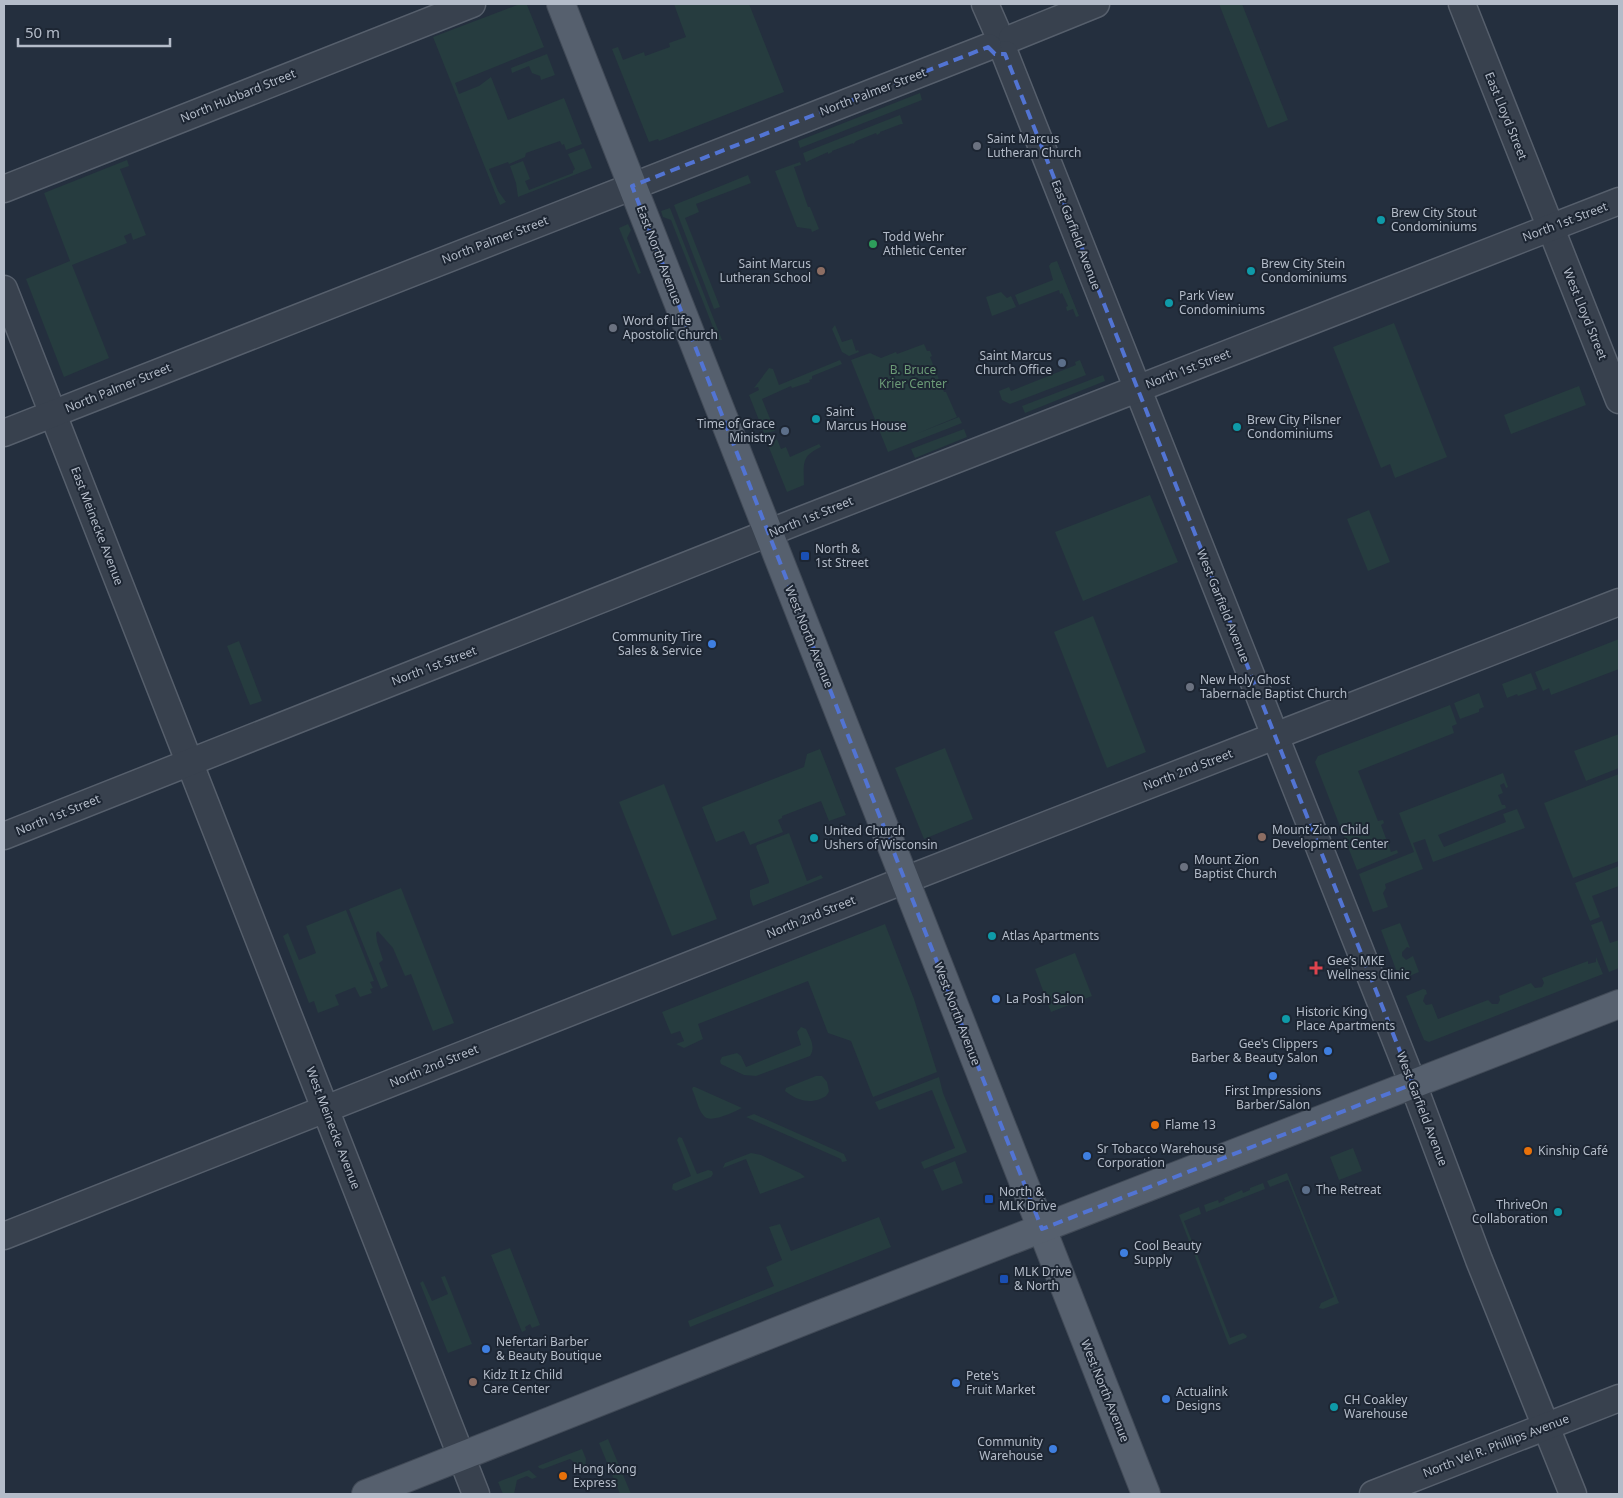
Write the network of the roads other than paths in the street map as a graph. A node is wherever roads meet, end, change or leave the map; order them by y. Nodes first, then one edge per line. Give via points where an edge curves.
1 (472, 4) edge
2 (561, 4) edge
3 (986, 4) edge
4 (1096, 4) edge
5 (1462, 4) edge
6 (1000, 42) junction
7 (632, 186) junction
8 (4, 188) edge
9 (1619, 201) edge
10 (1550, 228) junction
11 (4, 289) edge
12 (1137, 389) junction
13 (1619, 400) edge
14 (52, 414) junction
15 (4, 433) edge
16 (768, 534) junction
17 (1619, 602) edge
18 (1276, 737) junction
19 (189, 762) junction
20 (4, 836) edge
21 (905, 880) junction
22 (1619, 1004) edge
23 (1412, 1084) junction
24 (325, 1110) junction
25 (1042, 1229) junction
26 (4, 1236) edge
27 (1619, 1398) edge
28 (1546, 1427) junction
29 (462, 1457) junction
30 (366, 1494) edge
31 (476, 1494) edge
32 (1146, 1494) edge
33 (1373, 1494) edge
34 (1573, 1494) edge

1 - 8 street, North Hubbard Street
2 - 7 main road, East North Avenue
3 - 6 street, East Garfield Avenue
4 - 6 street, North Palmer Street
5 - 10 street, East Lloyd Street
6 - 7 street, North Palmer Street
6 - 12 street, East Garfield Avenue
7 - 14 street, North Palmer Street
7 - 16 main road, East North Avenue
9 - 10 street, North 1st Street
10 - 12 street, North 1st Street
10 - 13 street, West Lloyd Street
11 - 14 street, East Meinecke Avenue
12 - 16 street, North 1st Street
12 - 18 street, West Garfield Avenue
14 - 15 street, North Palmer Street
14 - 19 street, East Meinecke Avenue
16 - 19 street, North 1st Street
16 - 21 main road, West North Avenue
17 - 18 street, North 2nd Street
18 - 21 street, North 2nd Street
18 - 23 street, West Garfield Avenue
19 - 20 street, North 1st Street
19 - 24 street, West Meinecke Avenue
21 - 24 street, North 2nd Street
21 - 25 main road, West North Avenue
22 - 23 main road
23 - 25 main road
23 - 28 street, West Garfield Avenue
24 - 26 street, North 2nd Street
24 - 29 street, West Meinecke Avenue
25 - 29 main road
25 - 32 main road, West North Avenue
27 - 28 street, North Vel R. Phillips Avenue
28 - 33 street, North Vel R. Phillips Avenue
28 - 34 street, West Garfield Avenue
29 - 30 main road
29 - 31 street, West Meinecke Avenue

